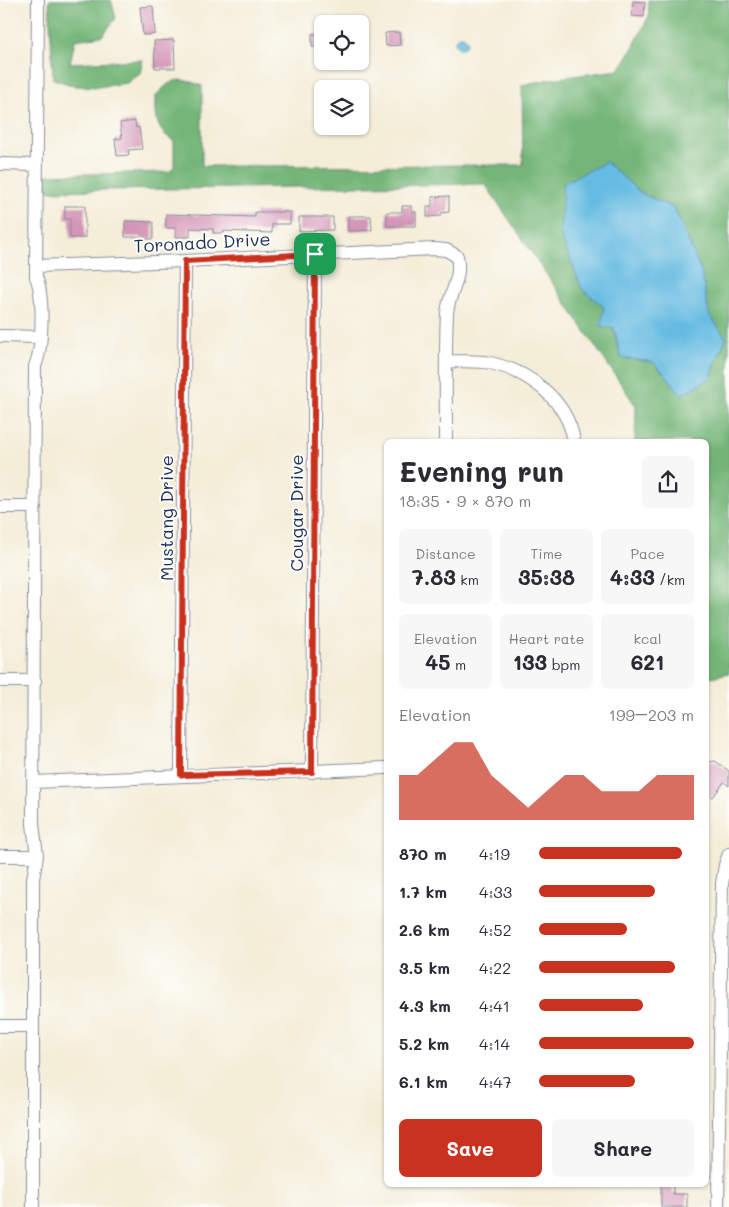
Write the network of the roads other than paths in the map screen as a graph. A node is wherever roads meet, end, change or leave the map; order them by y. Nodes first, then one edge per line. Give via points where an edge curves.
1 (38, 0) edge
2 (0, 164) edge
3 (37, 165) junction
4 (315, 254) junction
5 (185, 261) junction
6 (36, 266) junction
7 (0, 336) edge
8 (40, 337) junction
9 (447, 361) junction
10 (446, 439) edge
11 (573, 439) edge
12 (0, 507) edge
13 (35, 507) junction
14 (0, 681) edge
15 (35, 681) junction
16 (384, 768) edge
17 (312, 772) junction
18 (181, 775) junction
19 (33, 782) junction
20 (729, 854) edge
21 (0, 856) edge
22 (37, 856) junction
23 (0, 1026) edge
24 (33, 1026) junction
25 (724, 1166) edge
26 (33, 1207) edge
27 (718, 1207) edge

1 - 3 street
2 - 3 street
3 - 6 street
4 - 5 street, Toronado Drive
4 - 9 street, Toronado Drive via 434,249 462,253 447,310
4 - 17 street, Cougar Drive
5 - 6 street, Toronado Drive
5 - 18 street, Mustang Drive
6 - 8 street via 41,300
7 - 8 street
8 - 13 street via 35,366
9 - 10 street
9 - 11 street via 489,363 517,372 541,386 560,408
12 - 13 street
13 - 15 street
14 - 15 street
15 - 19 street
16 - 17 street
17 - 18 street
18 - 19 street
19 - 22 street
20 - 25 street via 722,884
21 - 22 street
22 - 24 street via 33,878
23 - 24 street
24 - 26 street
25 - 27 street

